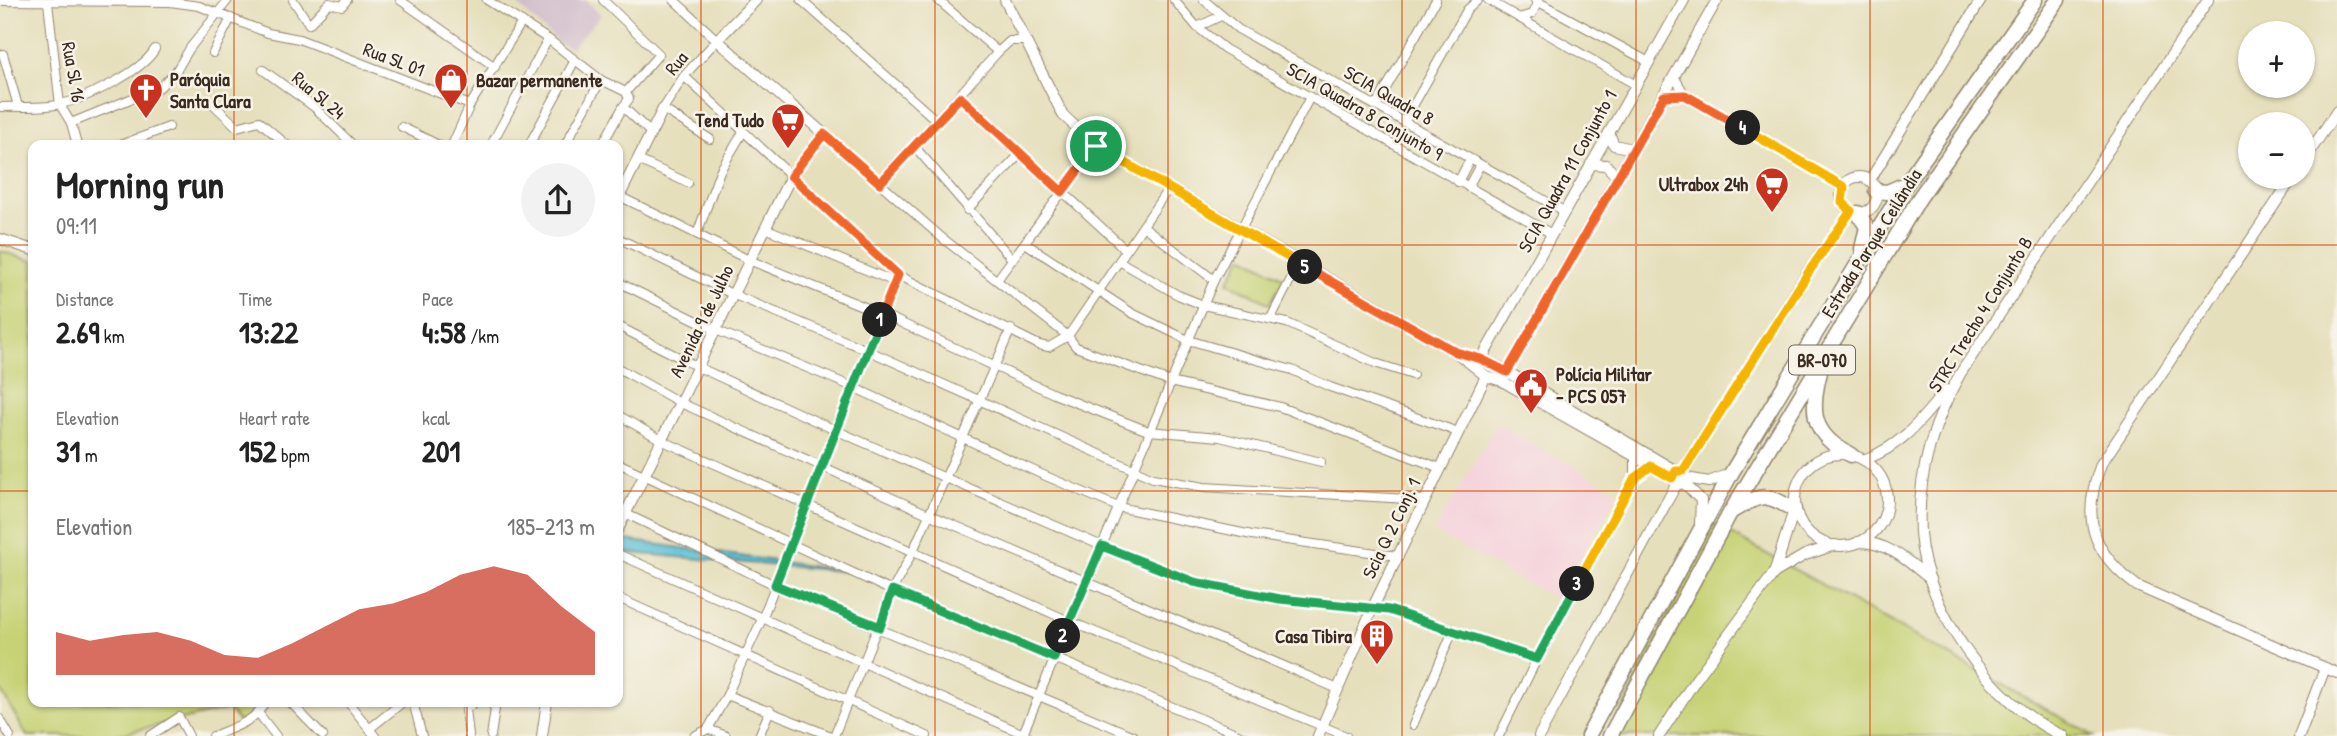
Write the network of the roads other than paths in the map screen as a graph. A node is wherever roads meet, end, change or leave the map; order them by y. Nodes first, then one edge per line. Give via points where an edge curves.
1 (228, 0) edge
2 (293, 0) edge
3 (347, 0) edge
4 (400, 0) edge
5 (487, 0) edge
6 (603, 0) edge
7 (674, 0) edge
8 (756, 0) edge
9 (801, 0) edge
10 (939, 0) edge
11 (1005, 0) edge
12 (1174, 0) edge
13 (1203, 0) edge
14 (1436, 0) edge
15 (1478, 0) edge
16 (1488, 0) edge
17 (1684, 0) edge
18 (1717, 0) edge
19 (1980, 0) edge
20 (2035, 0) edge
21 (2058, 0) edge
22 (2208, 0) edge
23 (0, 1) edge
24 (30, 1) edge
25 (97, 1) edge
26 (152, 1) edge
27 (171, 1) edge
28 (1536, 1) edge
29 (51, 2) edge
30 (217, 13) junction
31 (1221, 16) junction
32 (231, 18) junction
33 (1519, 18) junction
34 (522, 22) junction
35 (309, 24) junction
36 (1197, 27) junction
37 (548, 39) junction
38 (717, 40) junction
39 (1026, 41) junction
40 (307, 42) junction
41 (155, 49) dead end
42 (998, 52) junction
43 (213, 53) dead end
44 (3, 54) dead end
45 (575, 60) junction
46 (1649, 62) junction
47 (495, 67) junction
48 (263, 70) dead end
49 (684, 76) junction
50 (1674, 76) junction
51 (601, 80) junction
52 (1636, 85) junction
53 (626, 92) junction
54 (1685, 95) junction
55 (1664, 96) junction
56 (960, 97) junction
57 (1310, 97) junction
58 (214, 104) dead end
59 (61, 105) junction
60 (470, 105) junction
61 (18, 106) junction
62 (1376, 106) junction
63 (0, 107) edge
64 (623, 107) junction
65 (663, 109) junction
66 (2337, 111) edge
67 (937, 121) junction
68 (1404, 122) junction
69 (71, 123) junction
70 (169, 127) dead end
71 (402, 127) dead end
72 (743, 132) junction
73 (1609, 133) junction
74 (651, 134) junction
75 (824, 134) junction
76 (710, 139) dead end
77 (76, 140) edge
78 (134, 140) edge
79 (281, 140) edge
80 (348, 140) edge
81 (429, 140) edge
82 (454, 140) edge
83 (494, 140) edge
84 (532, 140) edge
85 (568, 140) edge
86 (606, 140) edge
87 (2315, 144) edge
88 (1096, 146) junction
89 (915, 147) junction
90 (1633, 149) junction
91 (1021, 153) junction
92 (1470, 159) junction
93 (638, 160) junction
94 (1591, 164) junction
95 (1480, 165) junction
96 (791, 176) junction
97 (1618, 178) junction
98 (1458, 182) junction
99 (688, 183) dead end
100 (880, 183) junction
101 (1906, 184) junction
102 (1873, 186) junction
103 (1468, 187) junction
104 (1844, 187) junction
105 (1168, 189) junction
106 (2285, 189) edge
107 (623, 190) edge
108 (1062, 192) junction
109 (623, 200) edge
110 (967, 210) junction
111 (1564, 211) junction
112 (1854, 212) junction
113 (1143, 226) junction
114 (765, 228) junction
115 (1238, 230) junction
116 (697, 234) junction
117 (1552, 234) junction
118 (0, 239) edge
119 (623, 240) edge
120 (1025, 243) junction
121 (28, 248) edge
122 (1126, 250) junction
123 (1012, 259) junction
124 (749, 260) junction
125 (1119, 261) junction
126 (1299, 263) junction
127 (1852, 273) junction
128 (897, 279) junction
129 (997, 280) junction
130 (1214, 280) junction
131 (623, 284) edge
132 (1101, 292) junction
133 (732, 294) junction
134 (1203, 305) junction
135 (882, 314) junction
136 (1270, 318) junction
137 (623, 329) edge
138 (1011, 329) junction
139 (718, 331) junction
140 (1068, 336) junction
141 (1188, 340) junction
142 (867, 350) junction
143 (1824, 357) junction
144 (1479, 363) junction
145 (996, 366) junction
146 (698, 367) junction
147 (623, 371) edge
148 (1960, 374) junction
149 (1413, 375) dead end
150 (1486, 376) junction
151 (1504, 377) junction
152 (1170, 382) junction
153 (853, 387) junction
154 (980, 401) junction
155 (681, 403) junction
156 (623, 418) edge
157 (835, 430) junction
158 (1148, 431) junction
159 (1458, 432) junction
160 (963, 438) junction
161 (663, 441) junction
162 (1851, 455) junction
163 (1635, 456) junction
164 (1866, 459) junction
165 (1321, 462) dead end
166 (623, 466) edge
167 (822, 466) junction
168 (1651, 466) junction
169 (1440, 468) junction
170 (1133, 471) junction
171 (1732, 472) junction
172 (945, 475) junction
173 (646, 477) junction
174 (1680, 478) junction
175 (1634, 479) junction
176 (1424, 500) junction
177 (807, 504) junction
178 (1118, 507) junction
179 (1794, 510) junction
180 (623, 511) edge
181 (623, 512) edge
182 (1730, 513) junction
183 (928, 514) junction
184 (1699, 532) junction
185 (1858, 542) junction
186 (791, 543) junction
187 (1835, 545) junction
188 (1102, 546) junction
189 (913, 551) junction
190 (623, 556) edge
191 (1397, 556) junction
192 (1774, 572) junction
193 (1931, 579) junction
194 (1085, 583) junction
195 (775, 585) junction
196 (892, 591) junction
197 (623, 600) edge
198 (1373, 607) junction
199 (762, 619) junction
200 (1069, 621) junction
201 (880, 627) junction
202 (1452, 632) junction
203 (745, 657) junction
204 (1054, 658) junction
205 (1537, 659) junction
206 (864, 665) junction
207 (2325, 668) junction
208 (2337, 673) edge
209 (1338, 689) junction
210 (727, 695) junction
211 (1038, 697) junction
212 (848, 702) junction
213 (262, 707) edge
214 (295, 707) edge
215 (352, 707) edge
216 (396, 707) edge
217 (414, 707) edge
218 (469, 707) edge
219 (494, 707) edge
220 (546, 707) edge
221 (771, 710) junction
222 (259, 714) junction
223 (0, 719) edge
224 (1413, 725) dead end
225 (1322, 726) junction
226 (708, 729) junction
227 (372, 733) edge
228 (224, 734) edge
229 (1024, 735) edge
230 (10, 736) edge
231 (150, 736) edge
232 (189, 736) edge
233 (213, 736) edge
234 (276, 736) edge
235 (323, 736) edge
236 (422, 736) edge
237 (469, 736) edge
238 (491, 736) edge
239 (542, 736) edge
240 (694, 736) edge
241 (726, 736) edge
242 (759, 736) edge
243 (833, 736) edge
244 (927, 736) edge
245 (1134, 736) edge
246 (1243, 736) edge
247 (1318, 736) edge
248 (1346, 736) edge
249 (1499, 736) edge
250 (1539, 736) edge
251 (1588, 736) edge
252 (1610, 736) edge
253 (1659, 736) edge
254 (2063, 736) edge
255 (2299, 736) edge

1 - 30 street
2 - 35 street
3 - 35 street via 342,6 329,3
4 - 47 street
5 - 34 street
6 - 53 street via 659,54
7 - 38 street
8 - 38 street
9 - 67 street
10 - 42 street
11 - 39 street
12 - 36 street, SCIA Quadra 8 Conjunto 9
13 - 31 street, SCIA Quadra 8
14 - 62 street
15 - 68 street via 1466,10
16 - 33 street
17 - 46 street, SCIA Quadra 11 Conjunto 1
18 - 50 street
19 - 102 street
20 - 101 highway, Estrada Parque Ceilândia / BR-070
21 - 143 highway, Estrada Parque Ceilândia / BR-070 via 1920,197
22 - 148 street, STRC Trecho 4 Conjunto B
23 - 24 street, Rua SL 01
24 - 29 street, Rua SL 01
25 - 26 street, Rua SL 01
25 - 29 street, Rua SL 01
26 - 27 street, Rua SL 01
27 - 30 street, Rua SL 01
28 - 33 street via 1532,14
28 - 46 street
29 - 59 street, Rua Sl 16
30 - 32 street, Rua SL 01
30 - 69 street via 160,88
31 - 36 street
31 - 62 street, SCIA Quadra 8
32 - 40 street, Rua SL 01
32 - 43 street
33 - 52 street
34 - 37 street
34 - 47 street
35 - 40 street
36 - 57 street, SCIA Quadra 8 Conjunto 9 via 1225,49
37 - 45 street
37 - 83 street
38 - 49 street, Rua
38 - 75 street
39 - 42 street via 1010,41
39 - 88 street via 1063,115
40 - 60 street, Rua SL 01
41 - 59 street via 132,73
42 - 56 street
44 - 61 street
45 - 51 street
45 - 84 street
46 - 52 street, SCIA Quadra 11 Conjunto 1
47 - 60 street
48 - 80 street, Rua Sl 24 via 314,107
49 - 65 street, Rua
49 - 72 street
50 - 54 street
50 - 55 street
51 - 53 street
51 - 85 street
52 - 73 street, SCIA Quadra 11 Conjunto 1
53 - 64 street via 629,99
54 - 55 street
54 - 104 street
55 - 90 street
56 - 67 street
56 - 91 street
57 - 98 street, SCIA Quadra 8 Conjunto 9
57 - 115 street
58 - 79 street via 237,127 259,121
59 - 61 street
59 - 69 street, Rua Sl 16
60 - 82 street
61 - 63 street
62 - 68 street, SCIA Quadra 8
64 - 74 street
64 - 86 street
65 - 74 street
65 - 76 street
66 - 87 street
67 - 89 street
68 - 92 street, SCIA Quadra 8
69 - 77 street, Rua Sl 16
70 - 78 street
71 - 81 street
72 - 96 street
72 - 116 street via 720,171
73 - 90 street via 1614,145
73 - 94 street, SCIA Quadra 11 Conjunto 1
74 - 93 street
75 - 96 street, Avenida 9 de Julho
75 - 100 street
88 - 105 street
88 - 108 street
89 - 100 street
89 - 110 street
90 - 97 street
91 - 108 street
91 - 110 street
92 - 95 street, SCIA Quadra 8
92 - 98 street
93 - 99 street
93 - 107 street
94 - 97 street via 1606,164
94 - 111 street, SCIA Quadra 11 Conjunto 1
95 - 103 street
95 - 111 street, SCIA Quadra 8
96 - 114 street, Avenida 9 de Julho
96 - 128 street
97 - 151 street
98 - 103 street, SCIA Quadra 8 Conjunto 9
100 - 129 street
101 - 102 highway via 1887,192
101 - 127 highway, Estrada Parque Ceilândia / BR-070
102 - 104 street via 1857,178
102 - 112 street via 1871,207
103 - 117 street, SCIA Quadra 8 Conjunto 9
104 - 112 street via 1842,202
105 - 113 street
105 - 115 street
106 - 207 street via 2101,464 2091,491 2091,519 2109,562 2137,586
108 - 120 street
108 - 122 street
109 - 116 street
110 - 123 street
111 - 117 street, SCIA Quadra 11 Conjunto 1
112 - 127 highway via 1867,227
112 - 174 street via 1810,270
113 - 122 street
113 - 130 street
114 - 124 street, Avenida 9 de Julho
114 - 128 street
115 - 126 street
115 - 130 street
116 - 124 street
117 - 144 street, SCIA Quadra 11 Conjunto 1
118 - 121 street
119 - 133 street
120 - 123 street
120 - 132 street
122 - 125 street
123 - 129 street
124 - 133 street, Avenida 9 de Julho
124 - 135 street
125 - 132 street
125 - 134 street
126 - 136 street
126 - 144 street
127 - 171 highway, Estrada Parque Ceilândia / BR-070
128 - 135 street
128 - 138 street
129 - 140 street
130 - 134 street
131 - 139 street
132 - 140 street
132 - 141 street
133 - 139 street, Avenida 9 de Julho
133 - 142 street
134 - 136 street
134 - 141 street
135 - 142 street
135 - 145 street
136 - 149 street
137 - 146 street
138 - 140 street via 1049,347
138 - 145 street
139 - 146 street, Avenida 9 de Julho
139 - 153 street
140 - 152 street via 1076,347
141 - 152 street
141 - 159 street via 1292,370
142 - 153 street
142 - 154 street
143 - 162 highway via 1814,402 1816,421 1826,438
143 - 182 highway, Estrada Parque Ceilândia / BR-070
144 - 150 street
144 - 151 street
145 - 154 street
145 - 158 street
146 - 155 street, Avenida 9 de Julho
146 - 157 street
147 - 155 street
148 - 164 street via 1908,436
148 - 193 street, STRC Trecho 4 Conjunto B via 1939,411 1927,454 1920,534
150 - 151 street
150 - 159 street, Scia Q 2 Conj. 1
151 - 163 street
151 - 174 street
152 - 158 street
152 - 169 street via 1280,407
153 - 157 street
153 - 160 street
154 - 160 street
154 - 170 street
155 - 161 street, Avenida 9 de Julho
155 - 167 street
156 - 161 street
157 - 167 street
157 - 172 street
158 - 165 street via 1220,437
158 - 170 street
159 - 169 street, Scia Q 2 Conj. 1
160 - 172 street
160 - 178 street
161 - 173 street, Avenida 9 de Julho
161 - 177 street
162 - 164 street
162 - 179 street via 1824,458 1807,469
163 - 168 street
163 - 175 street
164 - 185 street via 1883,483 1886,506 1877,528
166 - 173 street
167 - 177 street
167 - 183 street
168 - 174 street
168 - 175 street
169 - 176 street, Scia Q 2 Conj. 1
170 - 176 street via 1204,487
170 - 178 street
171 - 174 street via 1709,482
171 - 184 highway, Estrada Parque Ceilândia / BR-070
172 - 183 street
172 - 188 street
173 - 180 street, Avenida 9 de Julho
173 - 186 street
174 - 184 street via 1701,500
174 - 250 street
175 - 205 street
176 - 191 street, Scia Q 2 Conj. 1
177 - 186 street
177 - 189 street
178 - 188 street
178 - 191 street via 1252,535
179 - 182 highway via 1763,496
179 - 187 street via 1814,536
179 - 192 street
181 - 195 street
182 - 252 highway, Estrada Parque Ceilândia / BR-070
183 - 189 street
183 - 194 street
184 - 251 highway, Estrada Parque Ceilândia / BR-070
185 - 187 street
185 - 193 street via 1871,542 1902,555
186 - 195 street
186 - 196 street
187 - 192 street
188 - 194 street
188 - 198 street via 1230,591
189 - 196 street
189 - 200 street
190 - 199 street
191 - 198 street, Scia Q 2 Conj. 1
192 - 253 street
193 - 254 street, STRC Trecho 4 Conjunto B via 1961,645 1985,676 2033,720
194 - 200 street
194 - 209 street
195 - 199 street
195 - 201 street
196 - 201 street
196 - 204 street
197 - 203 street
198 - 202 street
198 - 209 street, Scia Q 2 Conj. 1
199 - 203 street
199 - 206 street
200 - 204 street
200 - 225 street
201 - 206 street
201 - 211 street
202 - 205 street
202 - 224 street
203 - 210 street
203 - 212 street
204 - 211 street
204 - 246 street
205 - 249 street
206 - 212 street
206 - 229 street
207 - 208 street
207 - 255 street
209 - 225 street, Scia Q 2 Conj. 1
210 - 221 street
210 - 226 street
211 - 229 street
211 - 245 street
212 - 243 street
212 - 244 street
213 - 222 street
214 - 235 street
215 - 227 street
216 - 227 street
217 - 236 street
218 - 237 street
219 - 238 street
220 - 239 street
221 - 242 street
221 - 243 street
222 - 228 street
222 - 234 street
223 - 230 street
225 - 247 street, Scia Q 2 Conj. 1
225 - 248 street
226 - 240 street
226 - 241 street
228 - 233 street
231 - 232 street via 179,718

